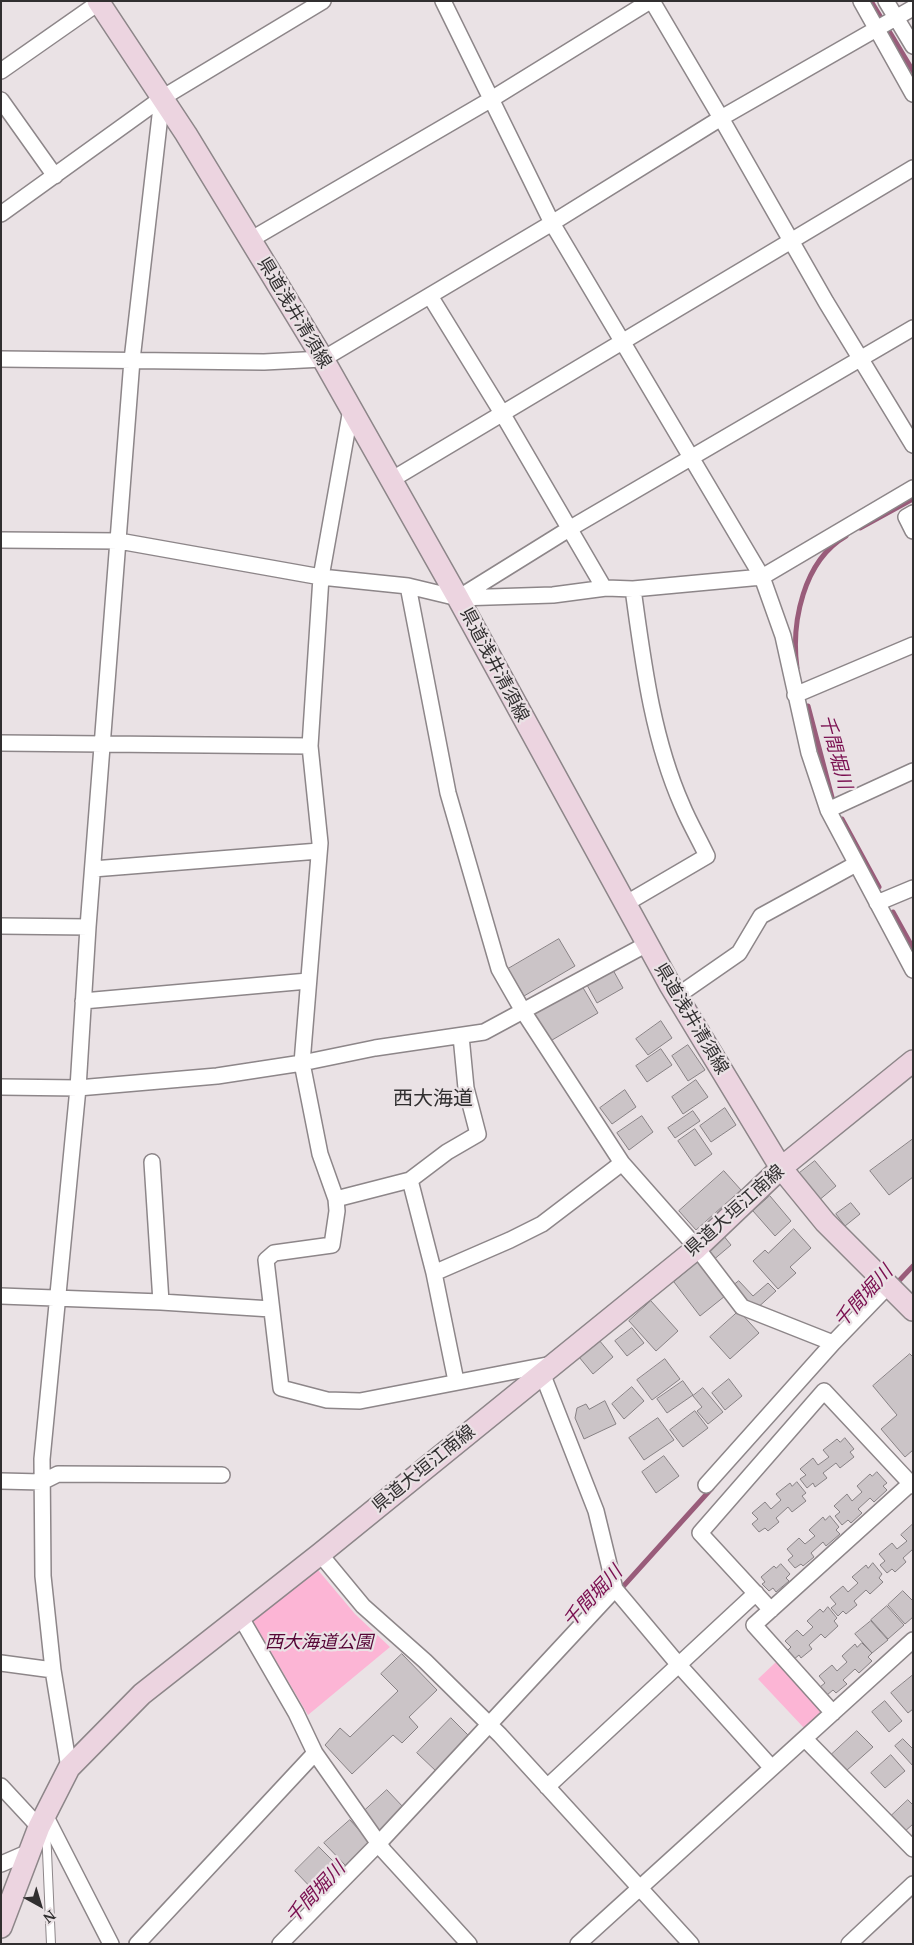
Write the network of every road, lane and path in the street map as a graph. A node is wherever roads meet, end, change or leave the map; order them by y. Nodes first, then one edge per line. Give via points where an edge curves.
1 (443, 1) edge
2 (651, 1) edge
3 (861, 1) edge
4 (886, 1) edge
5 (99, 2) edge
6 (320, 2) edge
7 (913, 8) edge
8 (887, 24) junction
9 (913, 46) edge
10 (1, 71) edge
11 (913, 94) edge
12 (162, 98) junction
13 (1, 100) edge
14 (490, 100) junction
15 (721, 118) junction
16 (913, 168) edge
17 (55, 176) junction
18 (1, 214) edge
19 (552, 223) junction
20 (250, 240) junction
21 (790, 240) junction
22 (430, 296) junction
23 (913, 328) edge
24 (622, 341) junction
25 (862, 358) junction
26 (1, 359) edge
27 (132, 360) junction
28 (323, 360) junction
29 (351, 409) junction
30 (502, 413) junction
31 (913, 445) edge
32 (692, 458) junction
33 (391, 480) junction
34 (913, 488) edge
35 (913, 513) edge
36 (569, 530) junction
37 (913, 531) edge
38 (1, 540) edge
39 (119, 541) junction
40 (321, 577) junction
41 (762, 577) junction
42 (408, 586) junction
43 (604, 588) junction
44 (632, 589) junction
45 (458, 598) junction
46 (913, 645) edge
47 (795, 696) junction
48 (1, 743) edge
49 (102, 744) junction
50 (310, 746) junction
51 (913, 771) edge
52 (828, 810) junction
53 (319, 851) junction
54 (856, 864) junction
55 (93, 869) junction
56 (913, 888) edge
57 (877, 903) junction
58 (625, 904) junction
59 (1, 926) edge
60 (88, 927) junction
61 (647, 944) junction
62 (913, 970) edge
63 (308, 981) junction
64 (677, 996) junction
65 (83, 1001) junction
66 (522, 1012) junction
67 (461, 1036) junction
68 (913, 1061) edge
69 (302, 1063) junction
70 (1, 1087) edge
71 (78, 1088) junction
72 (152, 1162) dead end
73 (622, 1163) junction
74 (781, 1168) junction
75 (410, 1180) junction
76 (336, 1199) junction
77 (697, 1248) junction
78 (434, 1273) junction
79 (897, 1295) edge
80 (1, 1296) edge
81 (56, 1298) junction
82 (162, 1302) junction
83 (271, 1309) junction
84 (833, 1343) junction
85 (548, 1368) junction
86 (456, 1381) junction
87 (222, 1474) dead end
88 (1, 1481) edge
89 (42, 1482) junction
90 (706, 1485) dead end
91 (912, 1485) edge
92 (320, 1554) junction
93 (756, 1593) junction
94 (619, 1594) junction
95 (771, 1610) junction
96 (240, 1616) junction
97 (913, 1640) edge
98 (1, 1664) edge
99 (678, 1664) junction
100 (53, 1670) junction
101 (833, 1713) junction
102 (493, 1729) junction
103 (805, 1739) junction
104 (315, 1753) junction
105 (771, 1767) junction
106 (69, 1768) junction
107 (1, 1786) edge
108 (547, 1788) junction
109 (42, 1822) junction
110 (381, 1847) junction
111 (913, 1849) edge
112 (29, 1852) junction
113 (1, 1864) edge
114 (913, 1884) edge
115 (640, 1887) junction
116 (1, 1927) edge
117 (51, 1944) edge
118 (112, 1944) edge
119 (138, 1944) edge
120 (280, 1944) edge
121 (469, 1944) edge
122 (578, 1944) edge
123 (691, 1944) edge
124 (849, 1944) edge

1 - 14 street
2 - 14 street
2 - 15 street
3 - 8 street
4 - 8 street
5 - 10 street
5 - 12 main road, 県道浅井清須線
6 - 12 street
7 - 8 street
8 - 9 street
8 - 11 street
8 - 15 street
12 - 17 street
12 - 20 main road, 県道浅井清須線
12 - 27 street
13 - 17 street
14 - 19 street
14 - 20 street
15 - 19 street
15 - 21 street
16 - 21 street
17 - 18 street
19 - 22 street
19 - 24 street
20 - 28 main road, 県道浅井清須線
21 - 24 street
21 - 25 street
22 - 28 street
22 - 30 street
23 - 25 street
24 - 30 street
24 - 32 street
25 - 31 street
25 - 32 street
26 - 27 street
27 - 28 street
27 - 39 street
28 - 29 main road, 県道浅井清須線
29 - 33 main road, 県道浅井清須線
29 - 40 street
30 - 33 street
30 - 36 street
32 - 36 street
32 - 41 street
33 - 45 main road, 県道浅井清須線
34 - 41 street
35 - 37 street via 906,517
36 - 43 street
36 - 45 street
38 - 39 street
39 - 40 street
39 - 49 street
40 - 42 street
40 - 50 street
41 - 44 street
41 - 47 street via 783,636
42 - 45 street
42 - 66 street via 448,793 499,969
43 - 44 street
43 - 45 street via 553,595
44 - 58 street via 642,655 664,755 682,804 707,856
45 - 58 main road, 県道浅井清須線
46 - 47 street
47 - 52 street
48 - 49 street
49 - 50 street
49 - 55 street
50 - 53 street
51 - 52 street
52 - 54 street
53 - 55 street
53 - 63 street
54 - 57 street
54 - 64 street via 761,916 738,953
55 - 60 street
56 - 57 street
57 - 62 street
58 - 61 main road, 県道浅井清須線
59 - 60 street
60 - 65 street
61 - 64 main road, 県道浅井清須線
61 - 66 street
63 - 65 street
63 - 69 street
64 - 74 main road, 県道浅井清須線
65 - 71 street
66 - 67 street via 484,1032
66 - 73 street
67 - 69 street via 375,1048
67 - 75 street via 466,1088 478,1134
68 - 74 main road, 県道大垣江南線
69 - 71 street via 217,1076
69 - 76 street via 320,1154
70 - 71 street
71 - 81 street
72 - 82 street
73 - 77 street
73 - 78 street via 542,1224
74 - 77 main road, 県道大垣江南線
74 - 79 main road, 県道浅井清須線 via 825,1222
75 - 76 street
75 - 78 street
76 - 83 street via 338,1211 332,1245 274,1254 266,1260
77 - 84 street via 742,1307
77 - 85 main road, 県道大垣江南線
78 - 86 street
79 - 84 street
80 - 81 street
81 - 82 street
81 - 89 street
82 - 83 street
83 - 86 street via 281,1388 327,1400 360,1401
84 - 90 street
85 - 86 street
85 - 92 main road, 県道大垣江南線
85 - 94 street via 596,1511
87 - 89 street via 58,1474
88 - 89 street
89 - 100 street via 43,1576
91 - 93 street via 824,1391 700,1533
91 - 95 street
92 - 96 main road, 県道大垣江南線
92 - 102 street via 363,1606 425,1660
93 - 95 street
93 - 99 street
94 - 99 street
94 - 102 street
95 - 101 street via 754,1625
96 - 104 street via 296,1713
96 - 106 main road, 県道大垣江南線 via 142,1694
97 - 101 street
98 - 100 street
99 - 105 street
99 - 108 street
100 - 106 street
101 - 103 street
102 - 108 street
102 - 110 street
103 - 105 street
103 - 111 street
104 - 110 street
104 - 119 street
105 - 115 street
106 - 109 main road, 県道大垣江南線
107 - 109 street
108 - 115 street
109 - 112 main road, 県道大垣江南線
109 - 117 lane
109 - 118 street
110 - 120 street
110 - 121 street
112 - 113 street
112 - 116 main road, 県道大垣江南線
114 - 124 street
115 - 122 street
115 - 123 street

